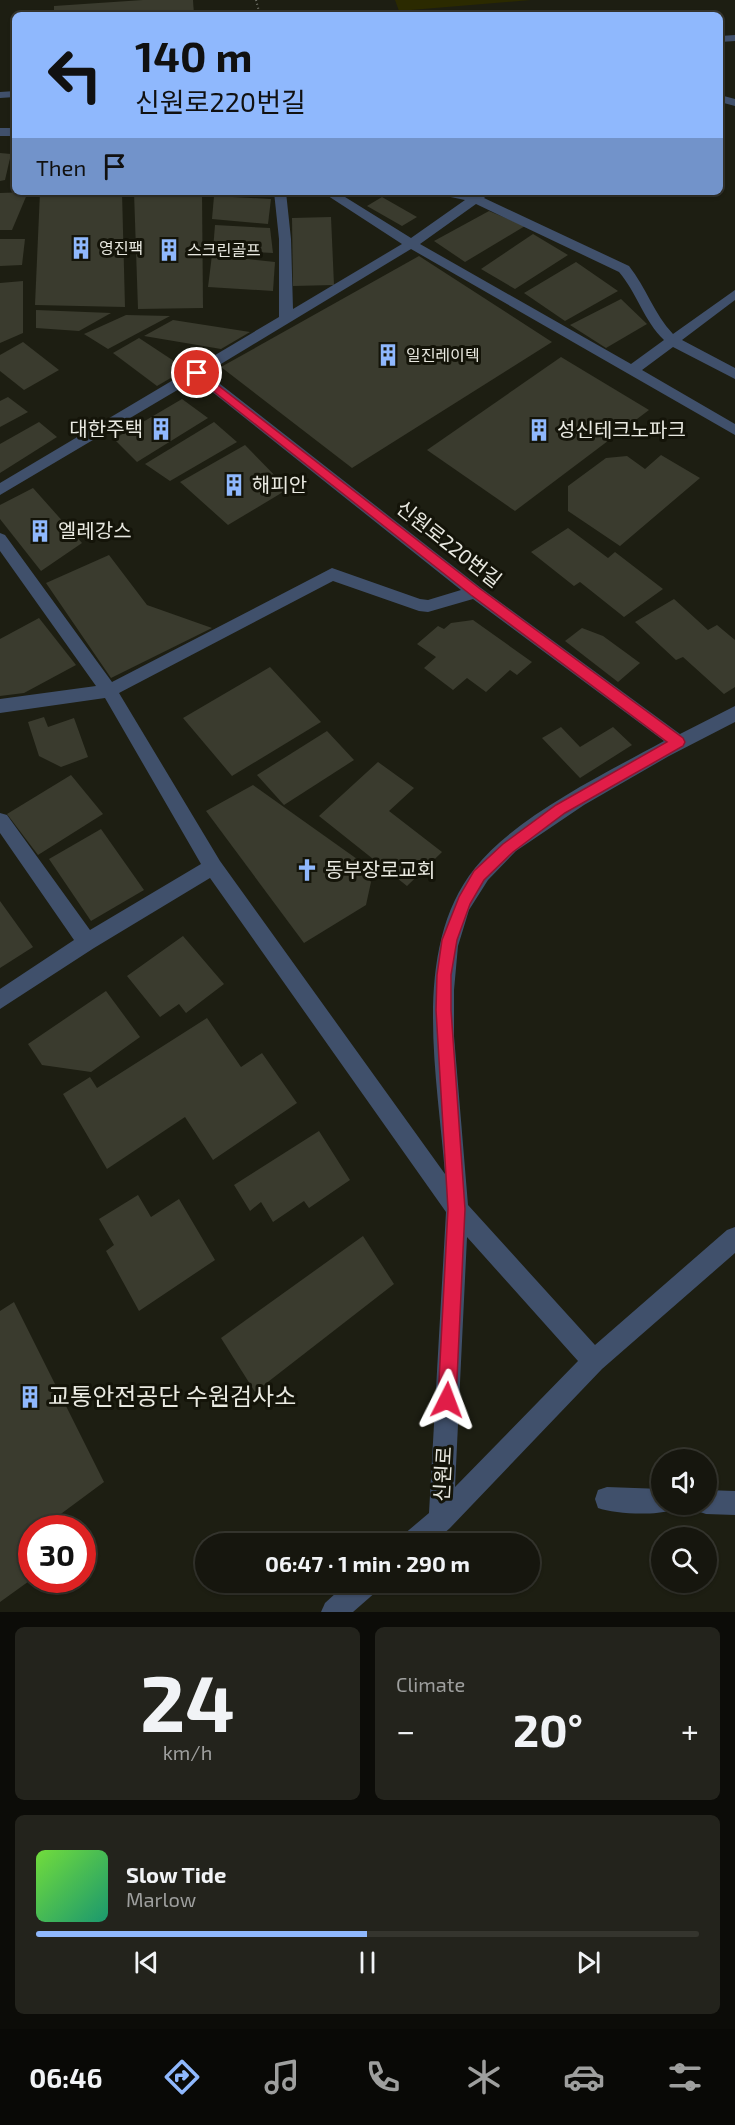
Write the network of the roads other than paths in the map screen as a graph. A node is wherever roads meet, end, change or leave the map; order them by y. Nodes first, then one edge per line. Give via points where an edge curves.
1 (280, 195) edge
2 (333, 195) edge
3 (479, 195) edge
4 (411, 244) junction
5 (735, 294) edge
6 (286, 319) junction
7 (672, 341) junction
8 (632, 371) junction
9 (197, 373) junction
10 (735, 374) edge
11 (735, 430) edge
12 (0, 490) edge
13 (0, 539) edge
14 (475, 592) junction
15 (109, 692) junction
16 (0, 706) edge
17 (735, 713) edge
18 (678, 742) junction
19 (1, 820) edge
20 (213, 867) junction
21 (87, 942) junction
22 (0, 1000) edge
23 (457, 1209) junction
24 (735, 1238) edge
25 (594, 1361) junction
26 (607, 1499) dead end
27 (651, 1501) edge
28 (717, 1502) edge
29 (735, 1503) edge
30 (441, 1519) junction
31 (425, 1533) edge
32 (356, 1593) edge
33 (334, 1612) edge

1 - 6 street
2 - 4 street
3 - 4 street
3 - 7 street via 624,269 640,289 659,327
4 - 6 street
4 - 8 street
5 - 7 street
6 - 9 street
7 - 8 street
7 - 10 street
8 - 11 street
9 - 12 street
9 - 14 street, 신원로220번길
13 - 15 street
14 - 15 street via 428,606 419,605 332,573
14 - 18 street, 신원로220번길
15 - 16 street
15 - 20 street
17 - 18 street, 신원로
18 - 23 street, 신원로 via 560,809 508,848 479,876 464,902 449,940 444,975
19 - 21 street
20 - 21 street
20 - 23 street
21 - 22 street
23 - 25 street
23 - 30 street, 신원로
24 - 25 street
25 - 30 street
26 - 27 street
28 - 29 street
30 - 31 street, 신원로
32 - 33 street

